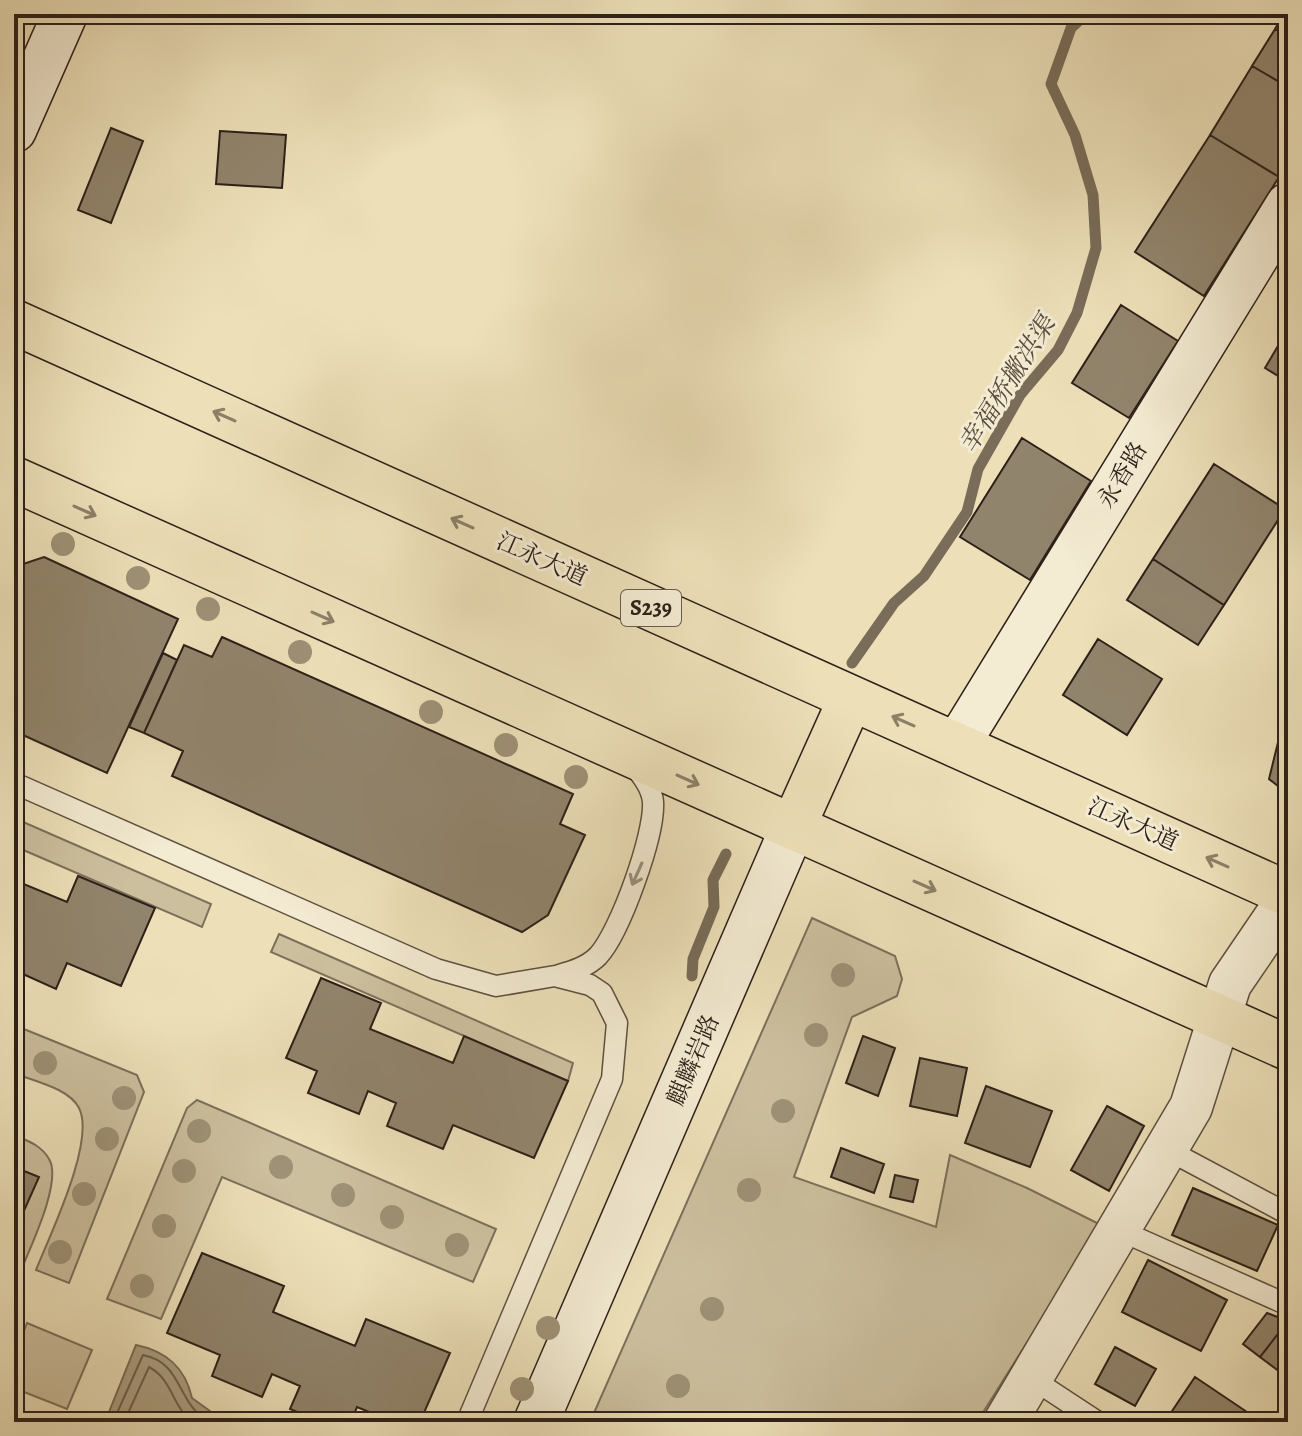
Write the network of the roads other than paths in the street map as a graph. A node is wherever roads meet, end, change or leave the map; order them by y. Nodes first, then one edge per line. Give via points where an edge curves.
1 (65, 14) edge
2 (14, 130) edge
3 (1288, 205) edge
4 (14, 322) edge
5 (14, 479) edge
6 (851, 698) junction
7 (597, 740) junction
8 (957, 745) junction
9 (14, 783) edge
10 (793, 827) junction
11 (1288, 894) edge
12 (1288, 907) edge
13 (555, 976) junction
14 (1219, 1018) junction
15 (1288, 1048) edge
16 (1166, 1149) junction
17 (1288, 1214) edge
18 (1119, 1230) junction
19 (1288, 1305) edge
20 (1031, 1378) junction
21 (467, 1422) edge
22 (536, 1422) edge
23 (1005, 1422) edge
24 (1098, 1422) edge

1 - 2 main road
3 - 8 main road, 永香路
6 -> 4 main road, 江永大道 / S239
5 -> 7 main road
8 -> 6 main road, 江永大道 / S239
6 - 10 main road, 麒麟岩路
7 -> 10 main road
7 -> 13 lane via 642,775 653,798 652,824 643,860 598,956
11 -> 8 main road, 江永大道 / S239
9 - 13 lane via 436,969 496,986
10 -> 14 main road
10 - 22 main road, 麒麟岩路
12 - 14 street via 1230,984
13 - 21 lane via 576,979 602,993 617,1023 614,1068
14 - 15 main road
14 - 16 street via 1191,1107
16 - 17 lane
16 - 18 street
18 - 19 lane
18 - 20 street
20 - 23 street
20 - 24 lane

